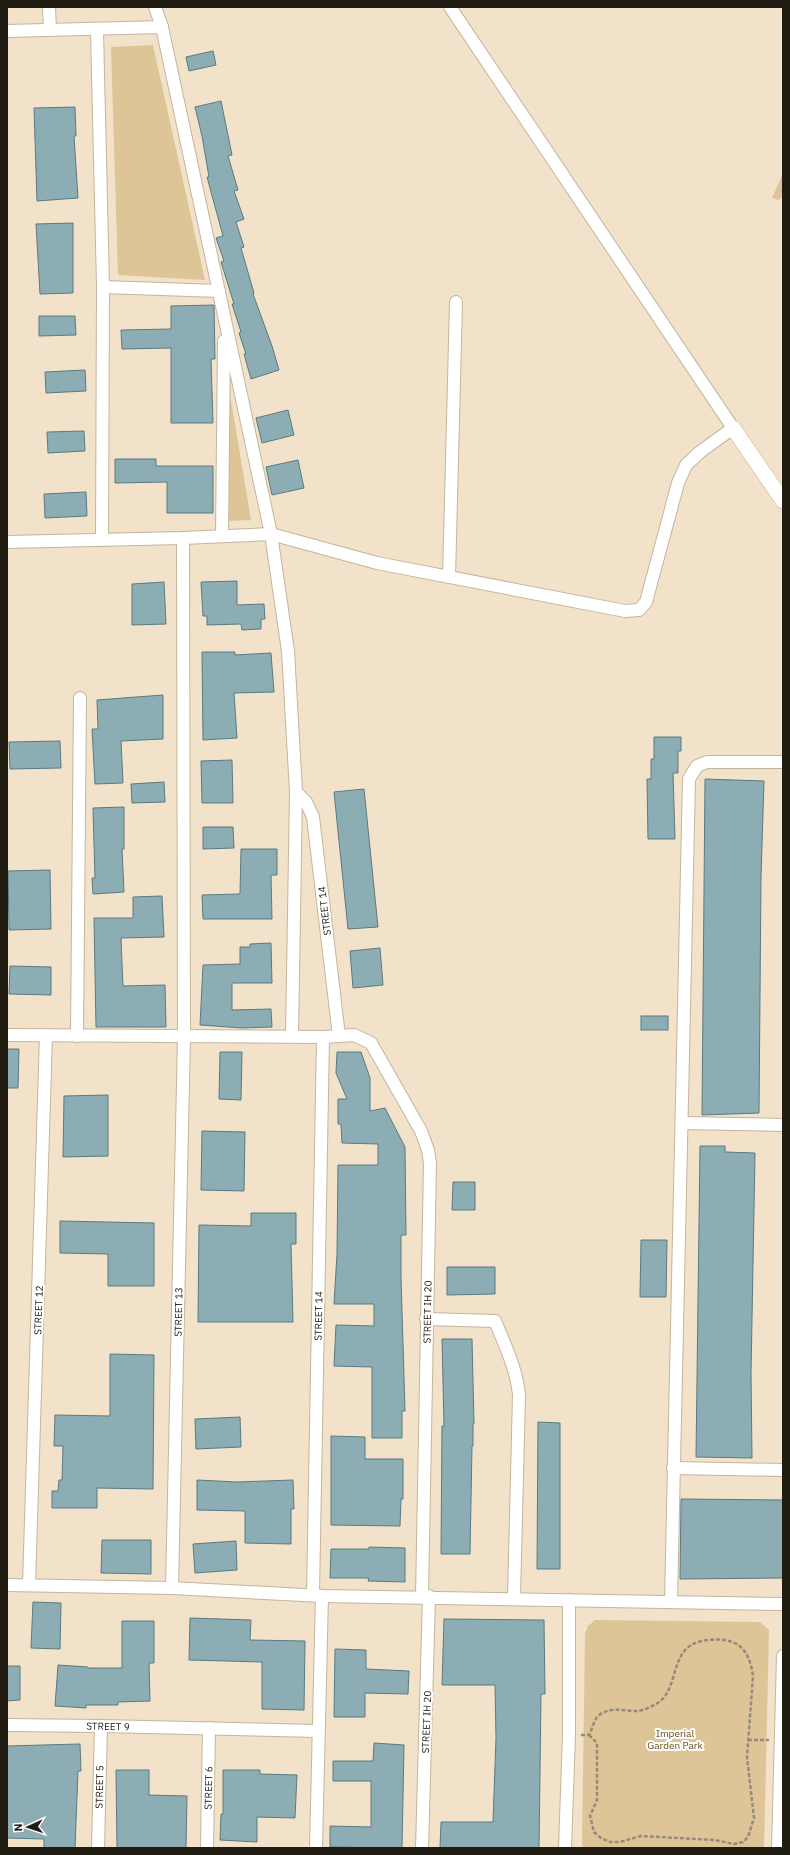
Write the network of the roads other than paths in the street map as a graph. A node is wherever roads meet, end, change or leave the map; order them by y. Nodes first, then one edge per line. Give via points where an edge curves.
1 (49, 7) edge
2 (155, 7) edge
3 (450, 7) edge
4 (162, 27) junction
5 (50, 30) junction
6 (97, 30) junction
7 (7, 31) edge
8 (103, 287) junction
9 (218, 291) junction
10 (456, 302) dead end
11 (224, 322) junction
12 (733, 428) junction
13 (783, 501) edge
14 (271, 534) junction
15 (222, 536) junction
16 (183, 538) junction
17 (102, 539) junction
18 (7, 542) edge
19 (449, 577) junction
20 (80, 698) dead end
21 (783, 762) edge
22 (296, 792) junction
23 (7, 1035) edge
24 (46, 1035) junction
25 (77, 1036) junction
26 (184, 1036) junction
27 (292, 1036) junction
28 (339, 1036) junction
29 (323, 1037) junction
30 (683, 1123) junction
31 (783, 1124) edge
32 (426, 1320) junction
33 (674, 1468) junction
34 (783, 1470) edge
35 (7, 1585) edge
36 (29, 1585) junction
37 (172, 1588) junction
38 (317, 1595) junction
39 (426, 1596) junction
40 (514, 1598) junction
41 (569, 1600) junction
42 (671, 1602) junction
43 (783, 1604) edge
44 (783, 1656) edge
45 (7, 1725) edge
46 (100, 1726) junction
47 (209, 1728) junction
48 (318, 1731) junction
49 (781, 1740) edge
50 (98, 1848) edge
51 (207, 1848) edge
52 (316, 1848) edge
53 (422, 1848) edge
54 (565, 1848) edge
55 (778, 1848) edge

1 - 5 street
2 - 4 street
3 - 12 street
4 - 6 street
4 - 9 street
5 - 6 street
5 - 7 street
6 - 8 street
8 - 9 street
8 - 17 street
9 - 11 street
10 - 19 street
11 - 14 street
11 - 15 street
12 - 13 street
12 - 19 street via 686,465 678,483 646,602 639,610 625,611
14 - 15 street
14 - 19 street via 377,562
14 - 22 street via 288,651
15 - 16 street
16 - 17 street
16 - 26 street, STREET 13
17 - 18 street
20 - 25 street
21 - 30 street via 707,762 697,766 689,779
22 - 27 street
22 - 28 street, STREET 14 via 306,802 313,817
23 - 24 street
24 - 25 street
24 - 36 street, STREET 12
25 - 26 street
26 - 27 street
26 - 37 street, STREET 13
27 - 29 street
28 - 29 street
28 - 32 street, STREET IH 20 via 354,1035 371,1043 421,1131 428,1150 430,1163
29 - 38 street, STREET 14
30 - 31 street
30 - 33 street
32 - 39 street, STREET IH 20
32 - 40 street via 495,1321 518,1382
33 - 34 street
33 - 42 street
35 - 36 street
36 - 37 street
37 - 38 street
38 - 39 street
38 - 48 street, STREET 14
39 - 40 street
39 - 53 street, STREET IH 20
40 - 41 street
41 - 42 street
41 - 54 street
42 - 43 street
44 - 49 street
45 - 46 street, STREET 9
46 - 47 street, STREET 9
46 - 50 street, STREET 5
47 - 48 street, STREET 9
47 - 51 street, STREET 6
48 - 52 street, STREET 14
49 - 55 street

